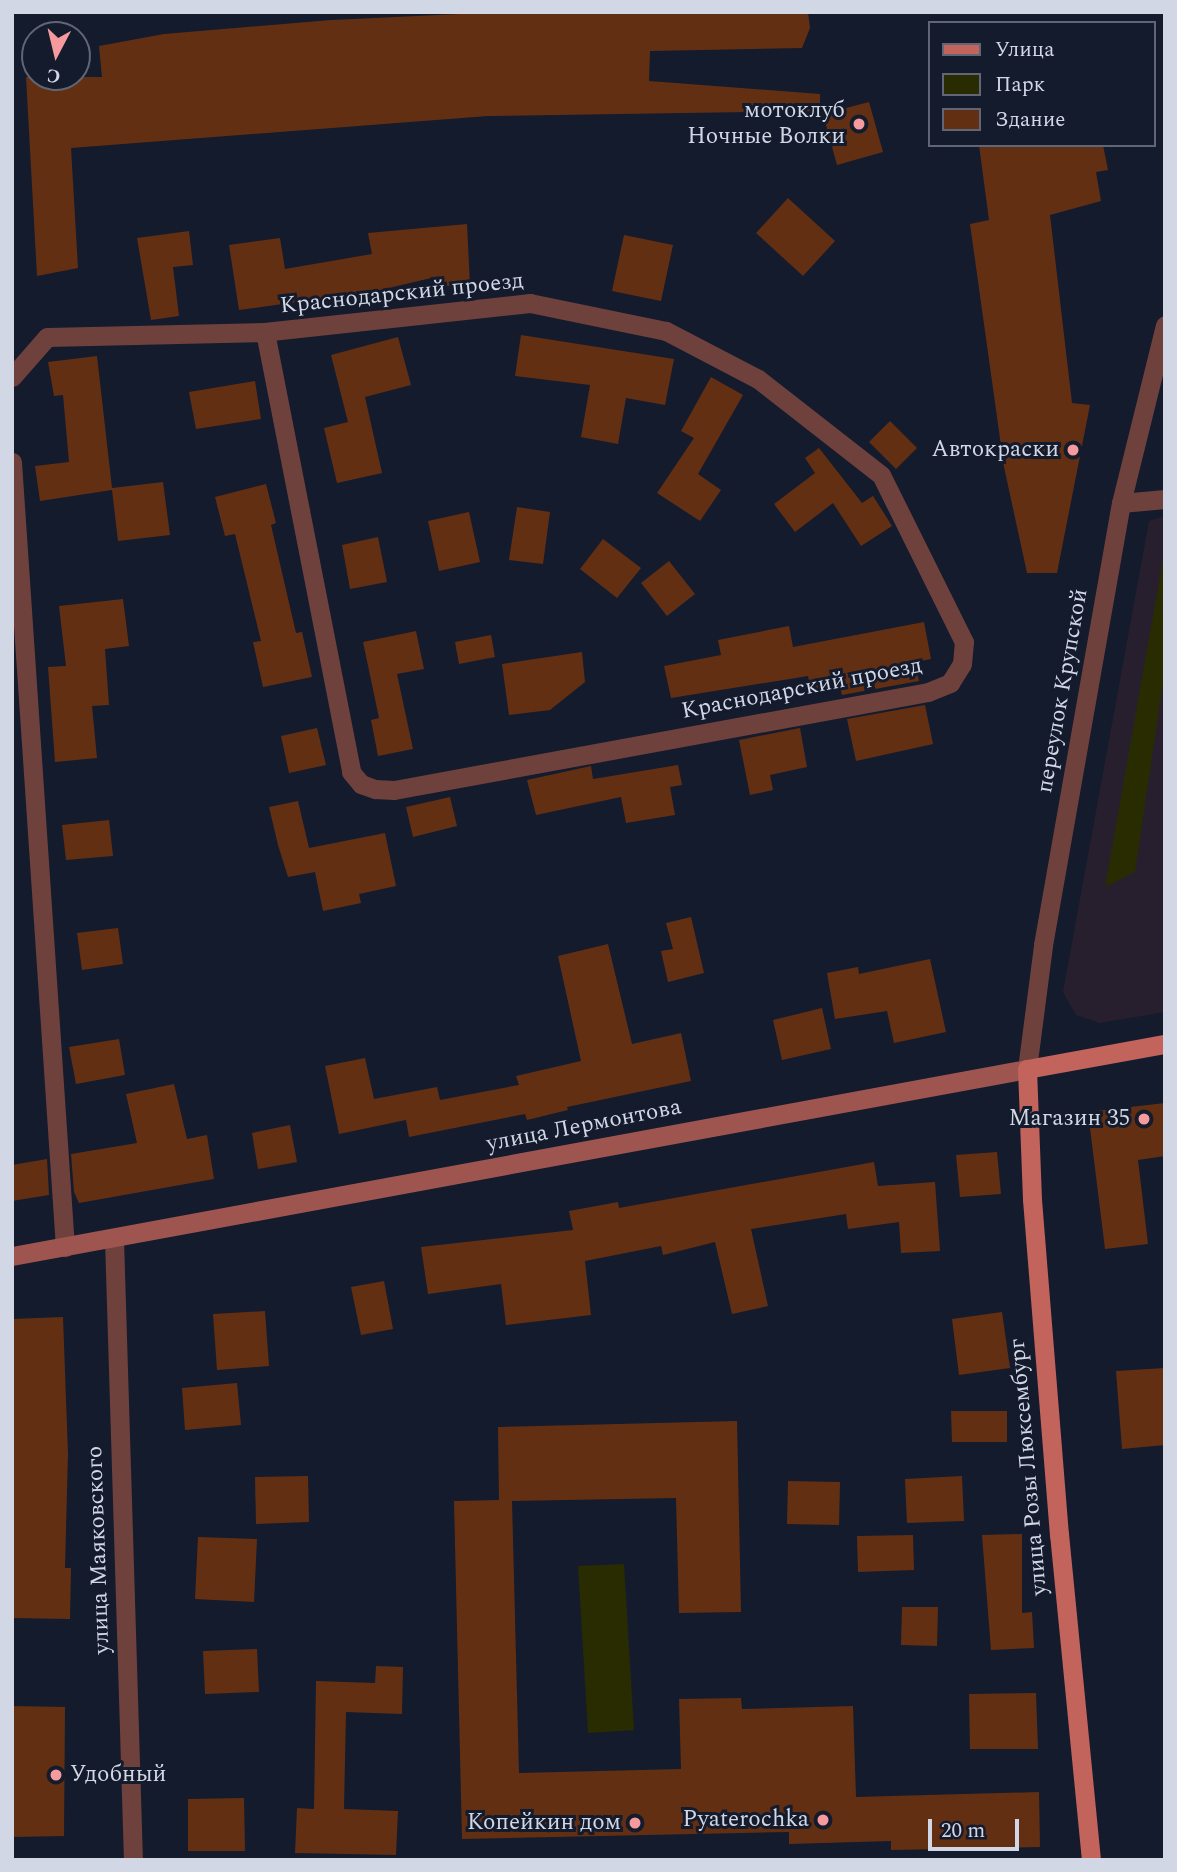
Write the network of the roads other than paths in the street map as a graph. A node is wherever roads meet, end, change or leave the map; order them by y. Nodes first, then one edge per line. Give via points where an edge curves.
1 (1165, 325) edge
2 (265, 332) junction
3 (12, 377) edge
4 (12, 463) edge
5 (1165, 499) edge
6 (1121, 503) junction
7 (1165, 1044) edge
8 (1027, 1069) junction
9 (114, 1239) junction
10 (65, 1247) junction
11 (12, 1256) edge
12 (133, 1860) edge
13 (1091, 1860) edge

1 - 6 street, переулок Крупской
2 - 2 street, Краснодарский проезд via 351,772 361,784 394,790 928,692 950,682 962,664 964,642 881,475 758,379 666,331 530,303
2 - 3 street, Краснодарский проезд via 47,337
4 - 10 street
5 - 6 street
6 - 8 street, переулок Крупской via 1043,945
7 - 8 main road, улица Лермонтова
8 - 9 main road, улица Лермонтова
8 - 13 main road, улица Розы Люксембург via 1032,1199 1057,1522
9 - 10 main road, улица Лермонтова
9 - 12 street, улица Маяковского
10 - 11 main road, улица Лермонтова

